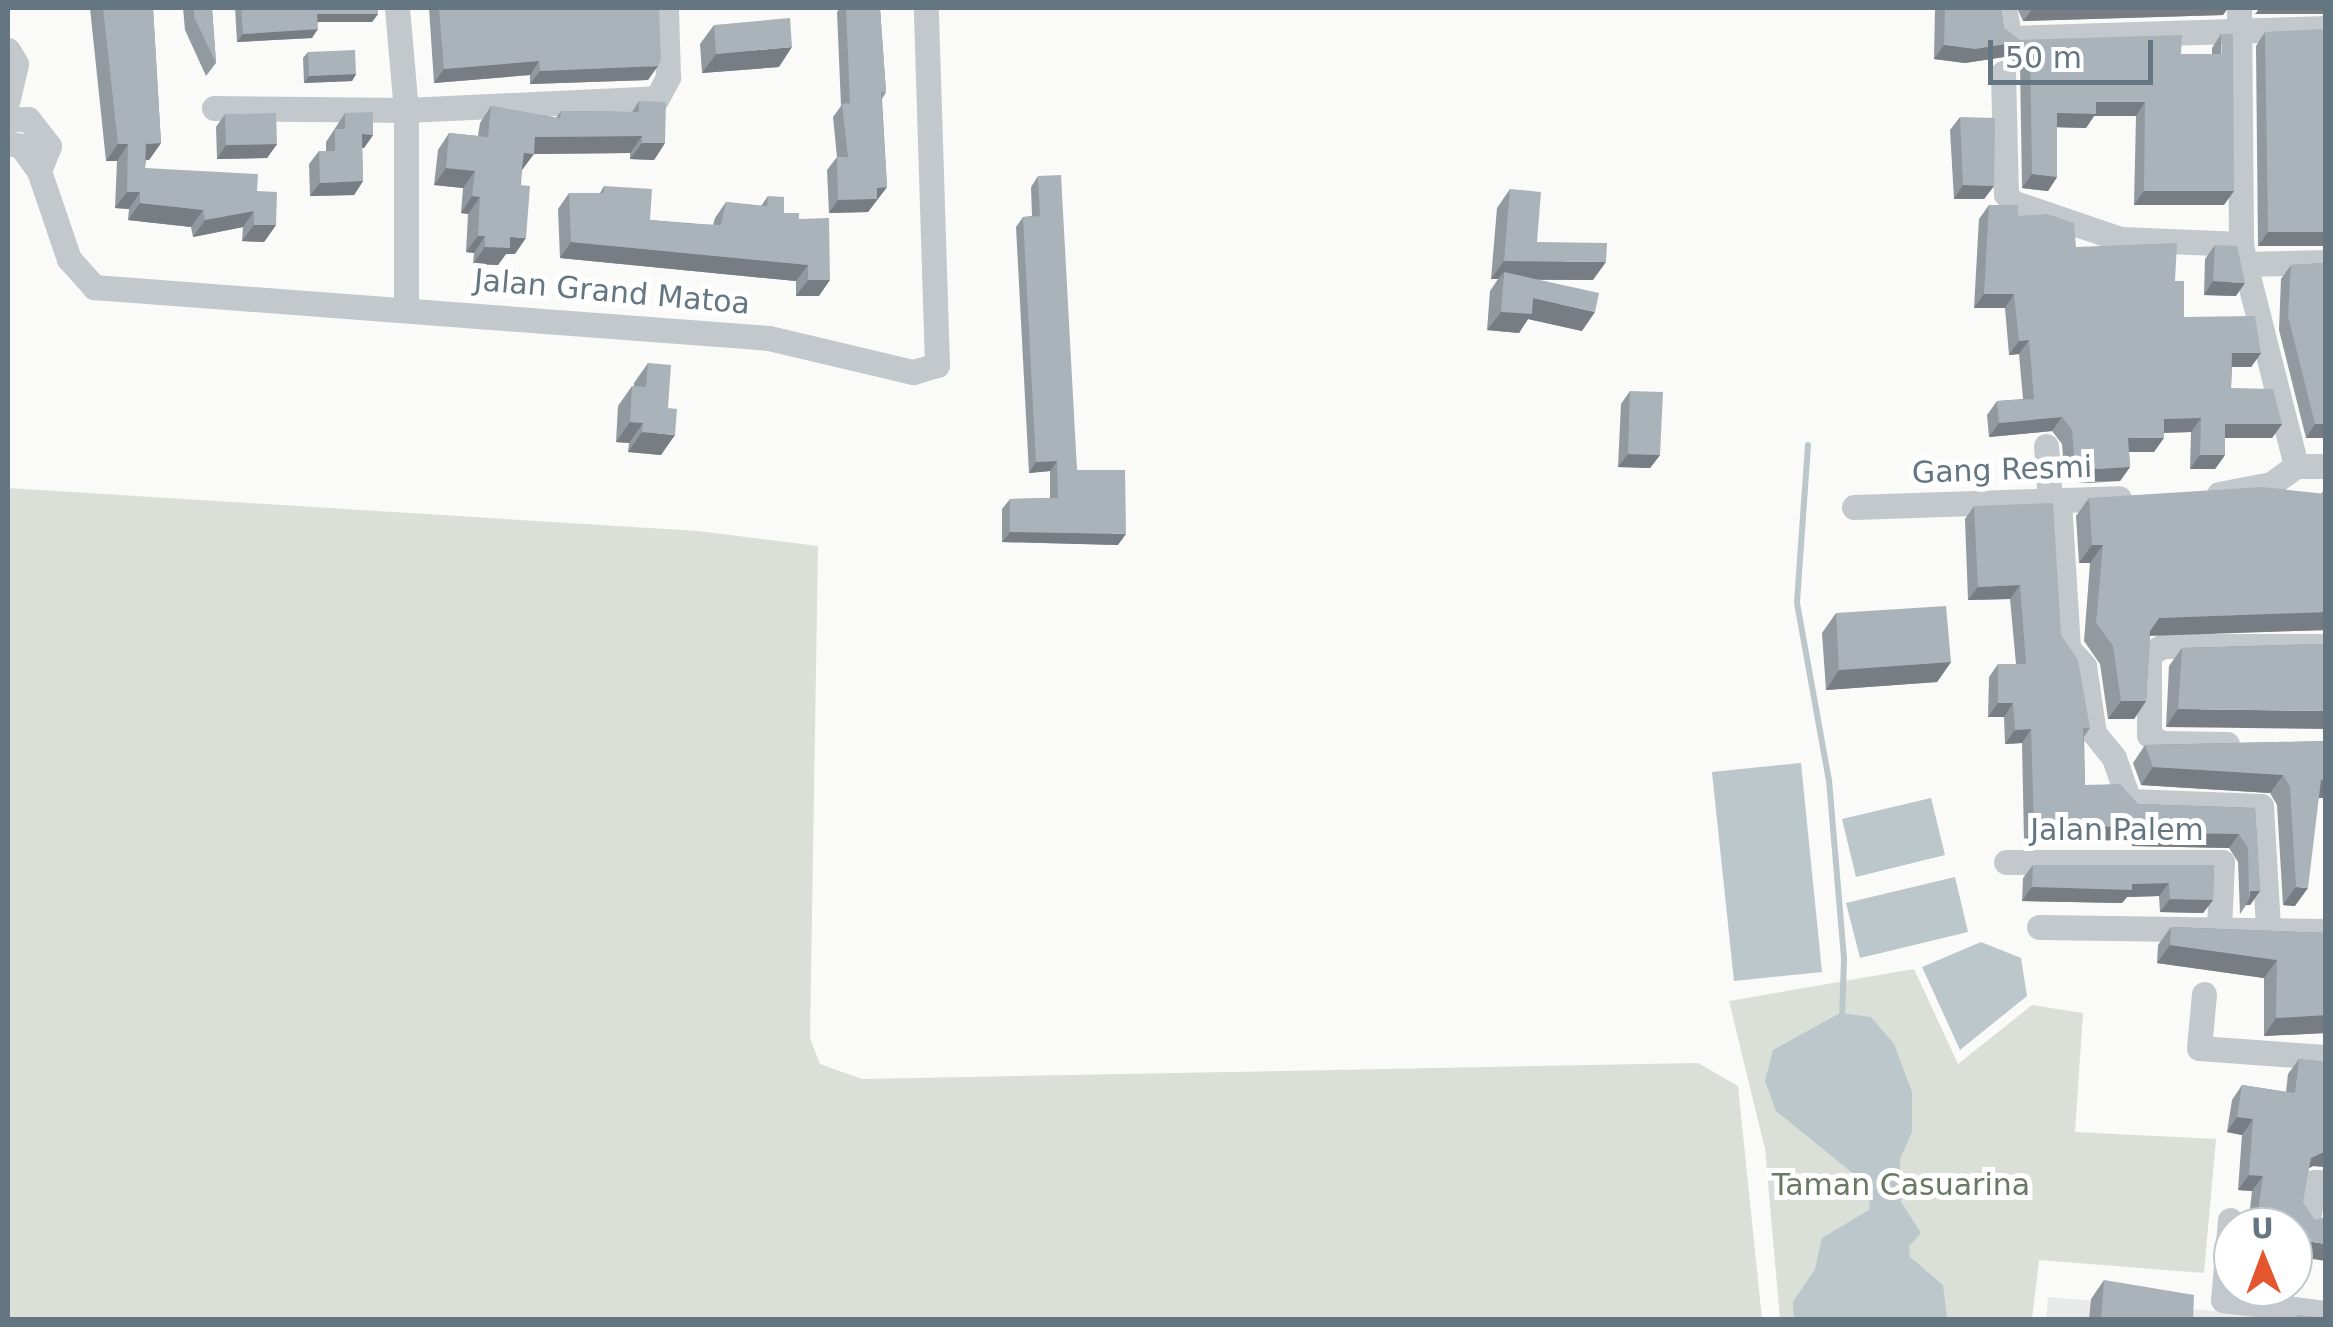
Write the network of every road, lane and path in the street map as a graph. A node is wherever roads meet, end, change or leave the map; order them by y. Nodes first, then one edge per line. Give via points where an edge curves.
1 (398, 8) edge
2 (666, 8) edge
3 (926, 8) edge
4 (2004, 8) edge
5 (2240, 20) edge
6 (2326, 28) edge
7 (8, 50) edge
8 (2003, 73) dead end
9 (8, 100) edge
10 (214, 108) dead end
11 (406, 110) junction
12 (8, 119) edge
13 (8, 143) edge
14 (39, 171) junction
15 (2243, 254) junction
16 (2326, 262) edge
17 (406, 306) junction
18 (2046, 446) dead end
19 (2296, 466) junction
20 (2326, 466) edge
21 (2188, 496) edge
22 (2151, 497) edge
23 (2055, 501) junction
24 (1854, 507) dead end
25 (2326, 646) edge
26 (2252, 744) edge
27 (2006, 862) dead end
28 (2039, 926) dead end
29 (2220, 927) junction
30 (2268, 929) junction
31 (2326, 931) edge
32 (2204, 994) dead end
33 (2326, 1057) edge
34 (2326, 1182) edge
35 (2310, 1207) edge
36 (2190, 1299) edge
37 (2213, 1300) edge
38 (2283, 1307) edge
39 (2326, 1312) edge

1 - 11 street
2 - 11 street via 668,77 657,98
3 - 17 street, Jalan Grand Matoa via 936,365 913,372 769,338
4 - 5 street via 2010,38
5 - 6 street
5 - 15 street
7 - 9 street via 16,64
8 - 15 street via 2006,194 2012,202 2120,239
10 - 11 street
11 - 17 street
12 - 14 street via 28,119 49,146
13 - 14 street, Jalan Grand Matoa via 21,146
14 - 17 street, Jalan Grand Matoa via 69,258 94,287
15 - 16 street
15 - 19 street
18 - 23 street
19 - 20 street
19 - 21 street via 2270,484
22 - 23 street, Gang Resmi
23 - 24 street, Gang Resmi
23 - 30 street via 2068,648 2084,666 2094,733 2114,758 2128,801 2260,806
25 - 26 street via 2163,646 2149,654 2154,740
27 - 29 street, Jalan Palem via 2222,862
28 - 29 street
29 - 30 street
30 - 31 street
32 - 33 street via 2199,1048
34 - 35 street via 2314,1182
36 - 37 street
38 - 39 street

